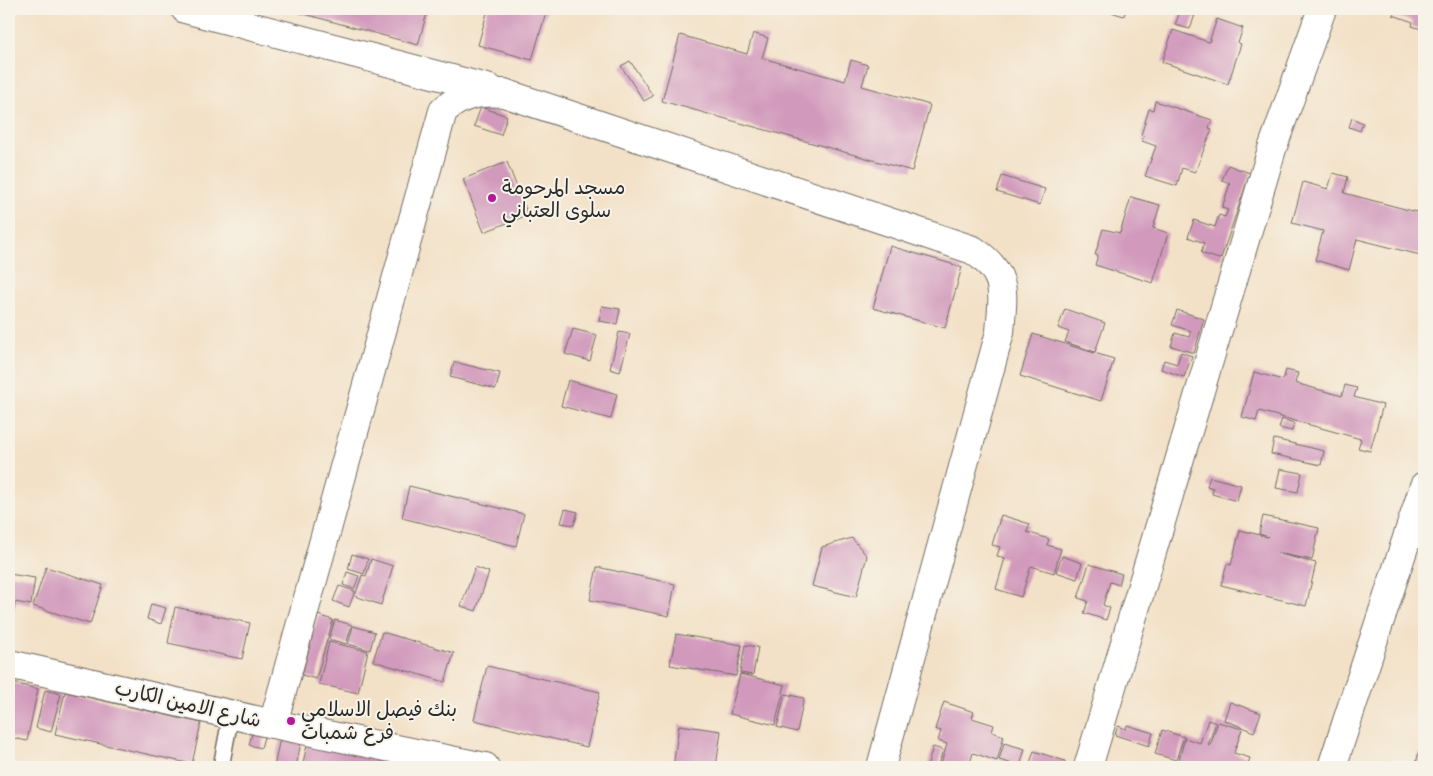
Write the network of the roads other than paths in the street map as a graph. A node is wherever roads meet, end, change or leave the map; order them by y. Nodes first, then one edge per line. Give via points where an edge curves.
1 (185, 9) edge
2 (1322, 9) edge
3 (504, 93) junction
4 (1424, 486) edge
5 (9, 664) edge
6 (232, 714) junction
7 (273, 724) junction
8 (220, 767) edge
9 (485, 767) edge
10 (881, 767) edge
11 (1088, 767) edge
12 (1332, 767) edge

1 - 3 street
2 - 11 street via 1272,149
3 - 7 street via 471,94 454,100 444,111
3 - 10 street via 973,250 989,261 997,272 1002,282 1000,332
4 - 12 street
5 - 6 street, شارع الامين الكارب
6 - 7 street, شارع الامين الكارب
6 - 8 lane
7 - 9 street, شارع الامين الكارب

